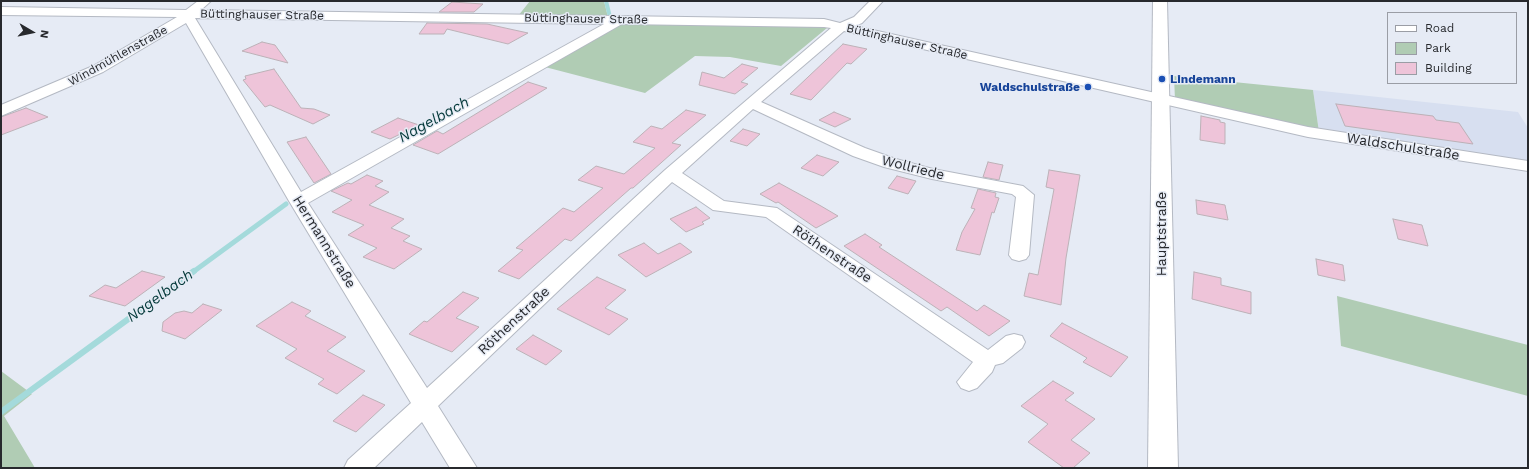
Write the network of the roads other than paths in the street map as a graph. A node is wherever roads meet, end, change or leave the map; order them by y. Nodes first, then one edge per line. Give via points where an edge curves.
1 (205, 1) edge
2 (877, 1) edge
3 (1160, 1) edge
4 (1, 11) edge
5 (187, 14) junction
6 (619, 20) junction
7 (841, 27) junction
8 (1162, 99) junction
9 (751, 103) junction
10 (1, 111) edge
11 (1528, 166) edge
12 (671, 174) junction
13 (298, 201) junction
14 (1019, 255) dead end
15 (1014, 342) dead end
16 (984, 359) junction
17 (969, 382) dead end
18 (425, 404) junction
19 (357, 468) edge
20 (464, 468) edge
21 (1163, 468) edge

1 - 5 street, Windmühlenstraße
2 - 7 street, Röthenstraße via 858,20
3 - 8 main road, Hauptstraße
4 - 5 street, Büttinghauser Straße
5 - 6 street, Büttinghauser Straße
5 - 10 street, Windmühlenstraße via 179,22 98,69
5 - 13 street, Hermannstraße
6 - 7 street, Büttinghauser Straße via 796,22 824,23
6 - 13 street
7 - 8 street, Büttinghauser Straße
7 - 9 street, Röthenstraße
8 - 11 street, Waldschulstraße via 1308,132
8 - 21 main road, Hauptstraße
9 - 12 street, Röthenstraße
9 - 14 street, Wollriede via 859,152 890,163 932,174 1017,190 1025,195
12 - 16 street, Röthenstraße via 719,206 771,212
12 - 18 street, Röthenstraße
13 - 18 street, Hermannstraße
15 - 16 street via 994,357
16 - 17 street via 984,366
18 - 19 street, Röthenstraße
18 - 20 street, Hermannstraße

